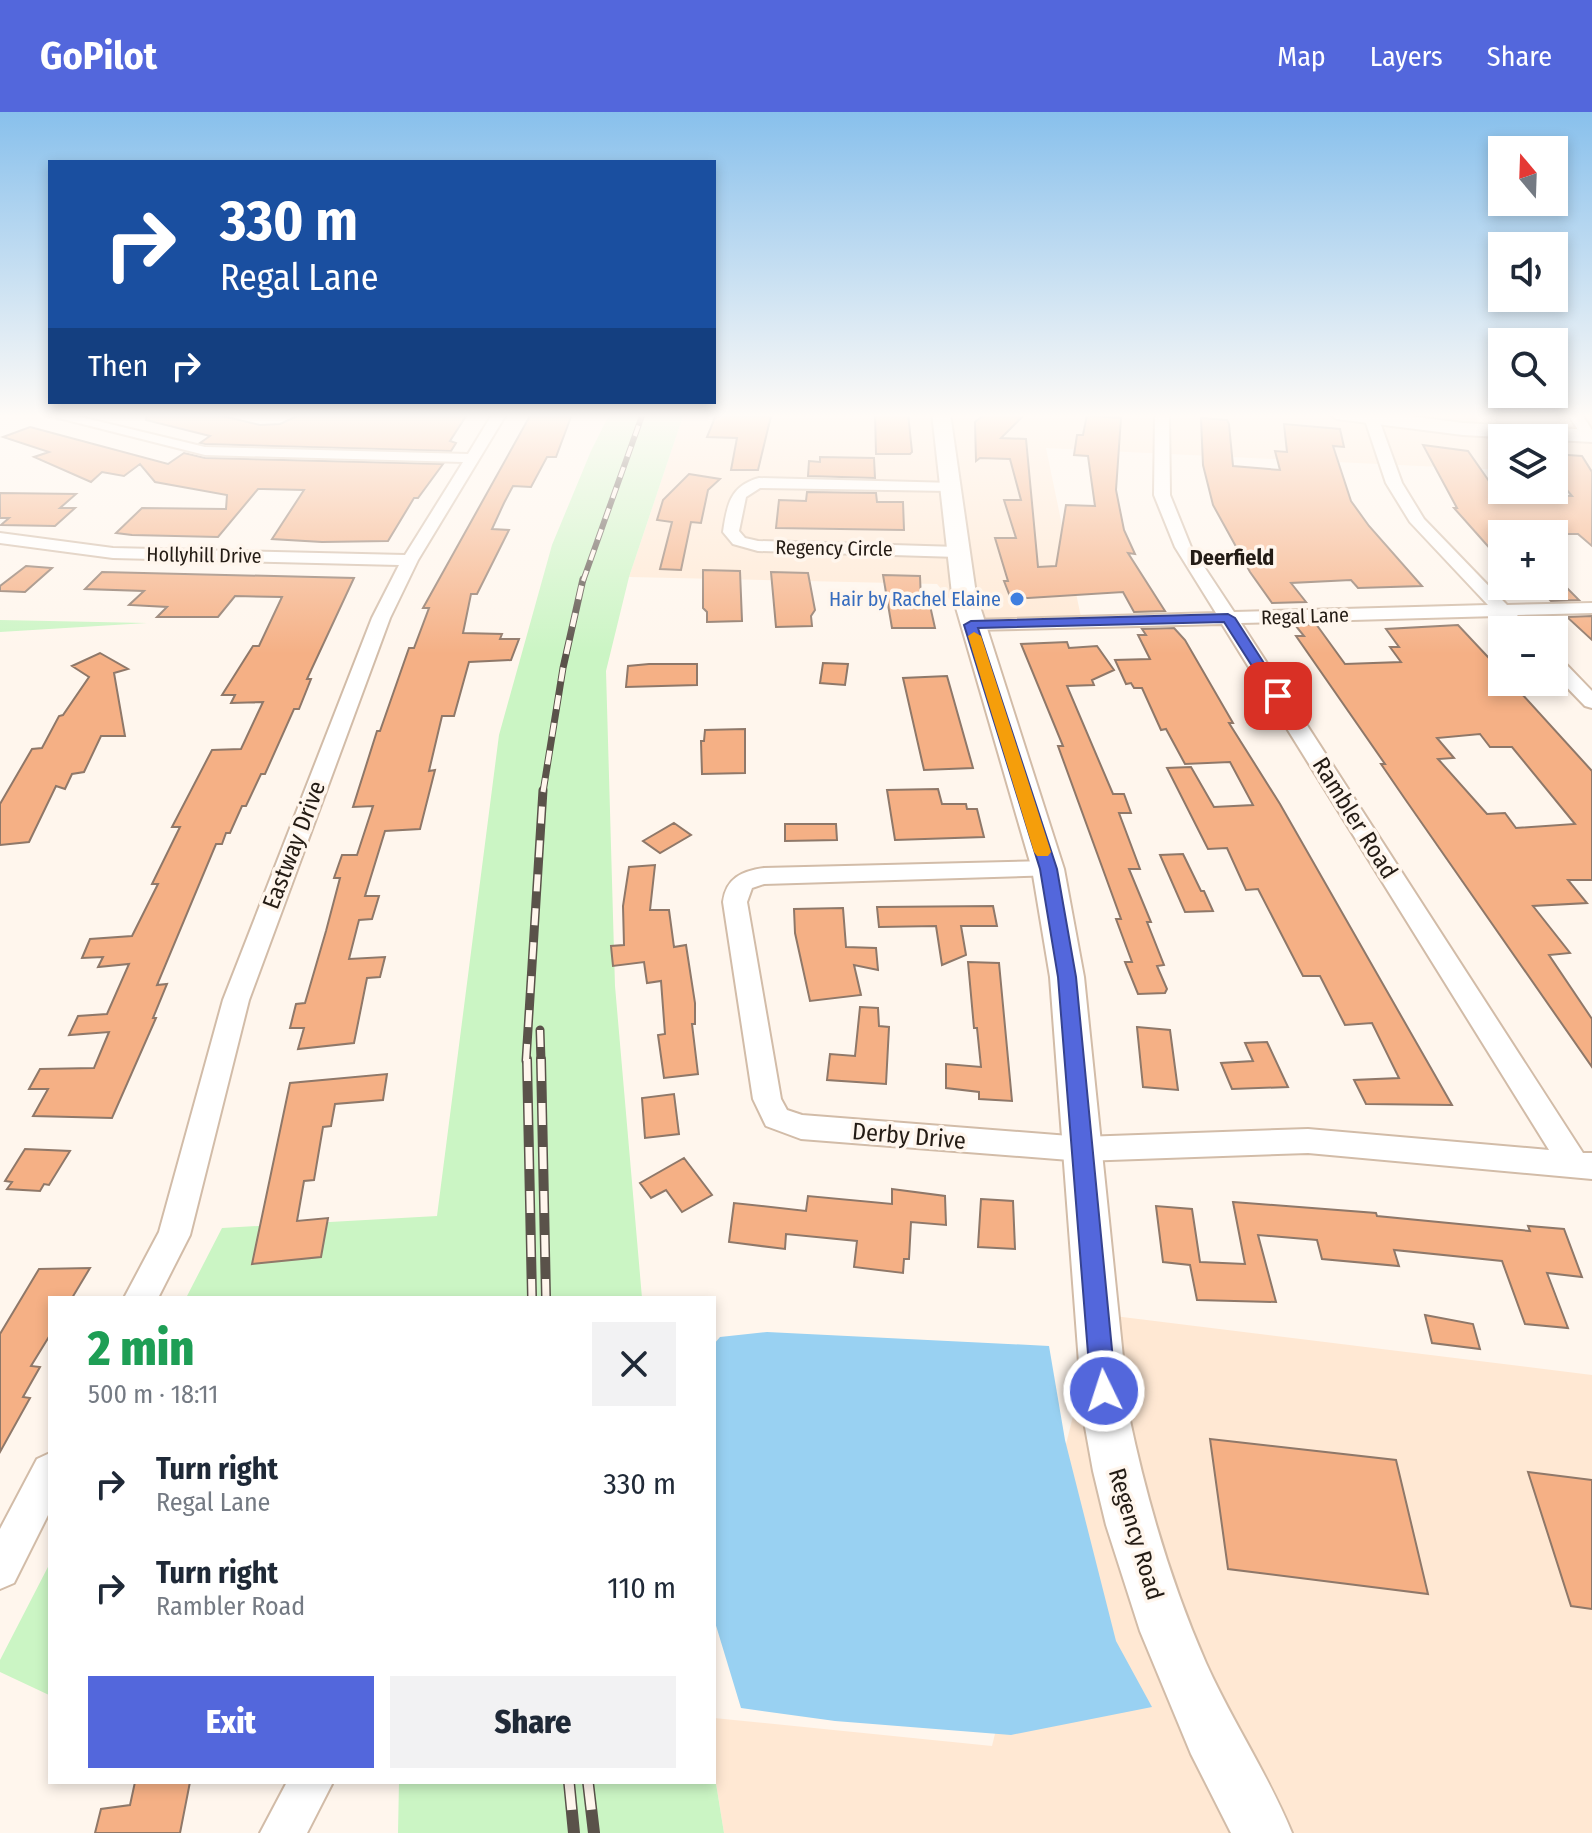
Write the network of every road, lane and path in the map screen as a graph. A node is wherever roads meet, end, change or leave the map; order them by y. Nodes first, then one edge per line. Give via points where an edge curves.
1 (451, 493) edge
2 (739, 493) edge
3 (951, 493) edge
4 (1162, 493) edge
5 (1400, 493) edge
6 (0, 538) edge
7 (958, 552) junction
8 (410, 560) junction
9 (1592, 608) edge
10 (1502, 610) junction
11 (1508, 616) edge
12 (1228, 618) junction
13 (971, 625) junction
14 (1568, 677) edge
15 (1592, 702) edge
16 (1048, 869) junction
17 (1082, 1149) junction
18 (1584, 1166) edge
19 (142, 1296) edge
20 (48, 1476) edge
21 (0, 1569) edge
22 (310, 1784) dead end
23 (283, 1833) edge
24 (1263, 1833) edge

1 - 8 street, Eastway Drive
2 - 7 street, Regency Circle via 731,532 739,541 758,546
3 - 7 street, Regency Road
4 - 12 street, Rambler Road via 1183,547
5 - 10 street via 1434,540
6 - 8 street, Hollyhill Drive via 100,553
7 - 13 street, Regency Road
8 - 19 street, Eastway Drive via 381,618 255,947 213,1080 174,1235
9 - 10 street, Regal Lane
10 - 11 street
10 - 12 street, Regal Lane
12 - 13 street, Regal Lane
12 - 18 street, Rambler Road
13 - 16 street, Regency Road
14 - 15 street
16 - 17 street, Regency Road via 1067,977
16 - 17 street, Derby Drive via 752,877 739,885 735,902 767,1099 776,1118 801,1127
17 - 18 street, Derby Drive via 1308,1141
17 - 24 street, Regency Road via 1106,1416 1131,1534 1176,1658
20 - 21 street
22 - 23 street

